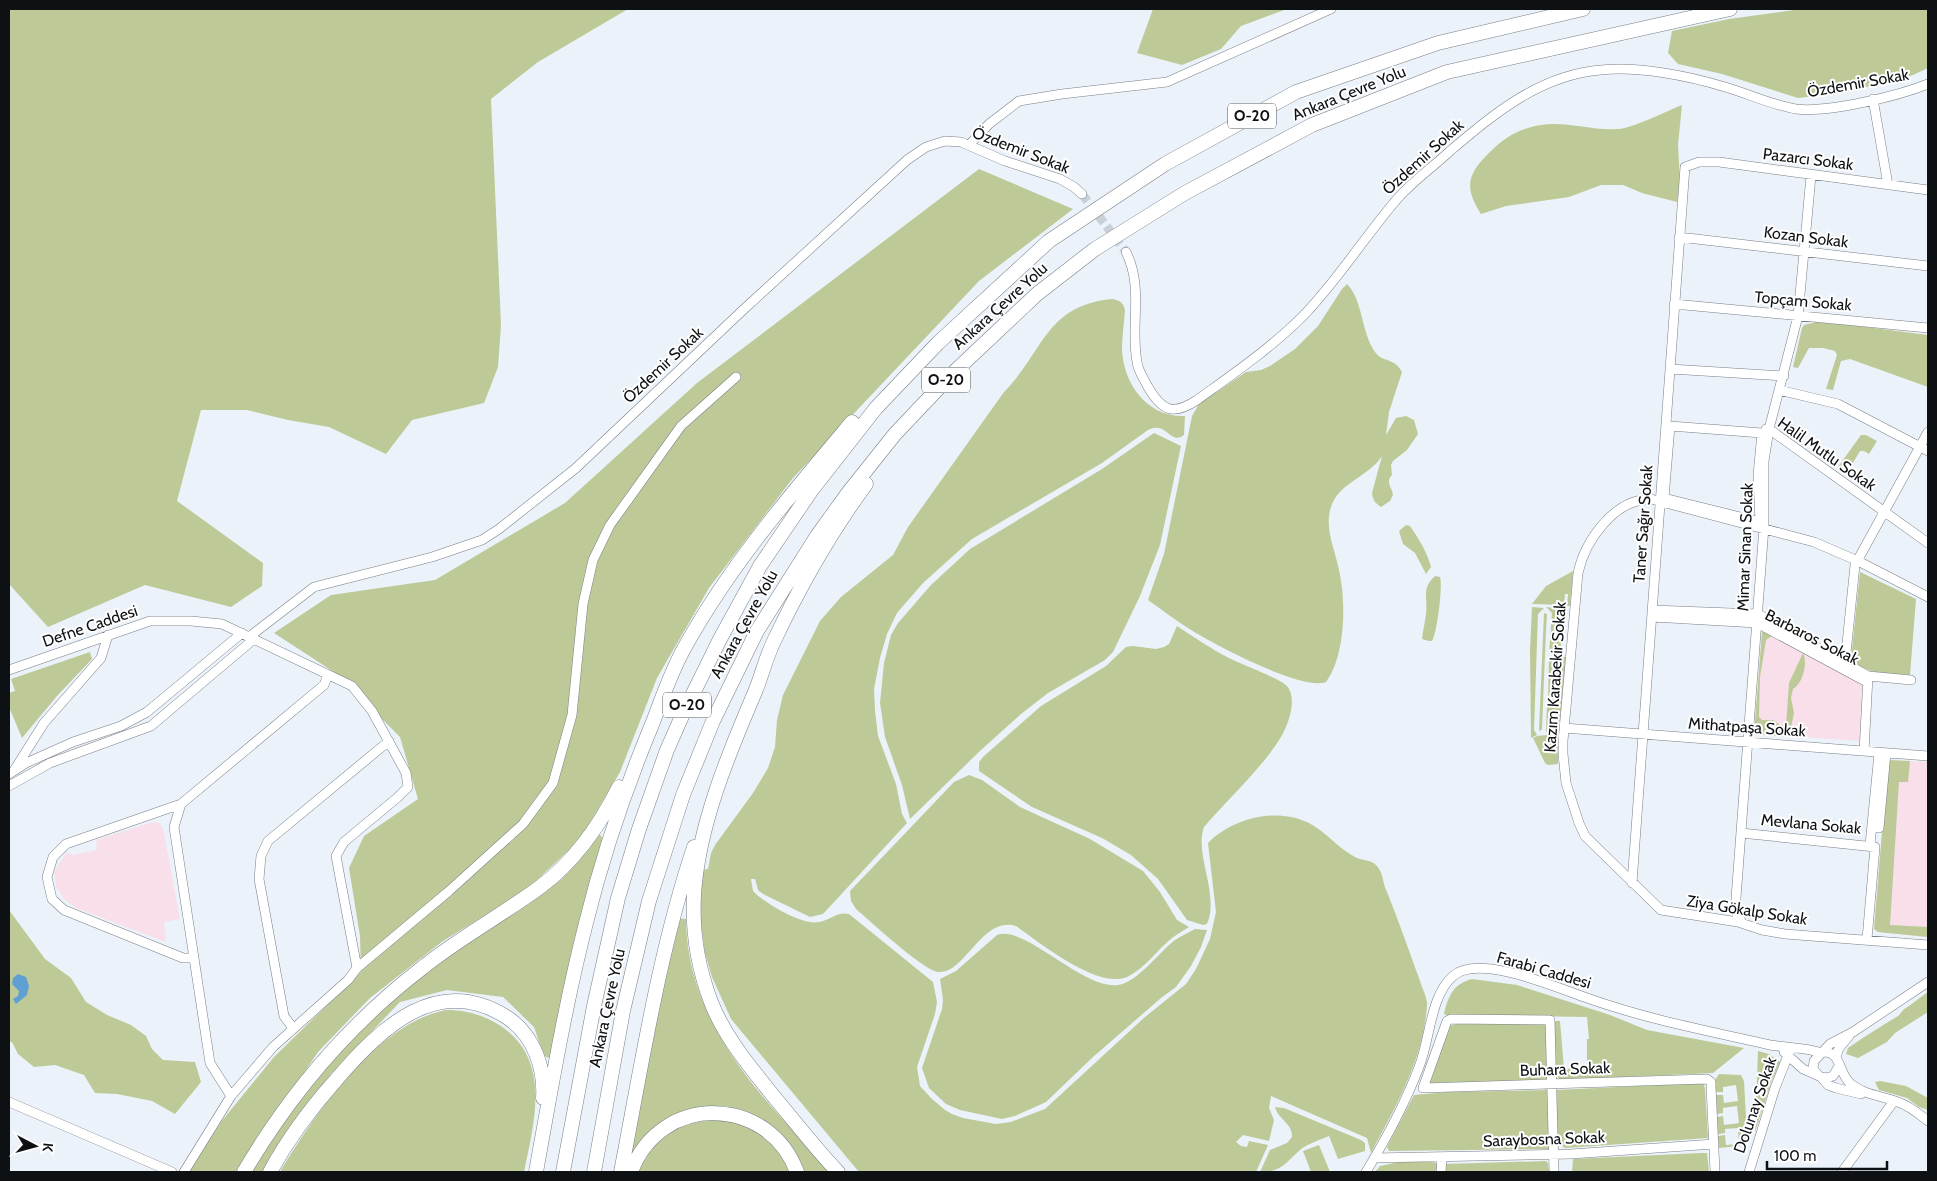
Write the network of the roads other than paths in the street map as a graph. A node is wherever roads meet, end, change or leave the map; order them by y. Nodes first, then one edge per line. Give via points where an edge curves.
1 (1331, 9) edge
2 (1583, 9) edge
3 (1730, 9) edge
4 (1928, 84) edge
5 (1873, 99) junction
6 (969, 145) junction
7 (1686, 168) joint
8 (1811, 176) junction
9 (1888, 184) junction
10 (1928, 190) edge
11 (1082, 194) tunnel mouth
12 (1679, 237) junction
13 (1049, 241) junction
14 (1126, 252) tunnel mouth
15 (1804, 252) junction
16 (1928, 266) edge
17 (1674, 304) junction
18 (1014, 314) junction
19 (1798, 316) junction
20 (1928, 328) edge
21 (1670, 369) junction
22 (1784, 376) junction
23 (736, 377) dead end
24 (1779, 390) junction
25 (1666, 421) junction
26 (1769, 429) junction
27 (1928, 432) edge
28 (1924, 449) edge
29 (1660, 501) junction
30 (1884, 512) junction
31 (1762, 524) junction
32 (1596, 532) junction
33 (1928, 543) edge
34 (1858, 561) junction
35 (1928, 597) edge
36 (1652, 613) junction
37 (1758, 619) junction
38 (108, 635) junction
39 (248, 636) junction
40 (684, 648) junction
41 (1846, 663) junction
42 (9, 670) edge
43 (328, 675) junction
44 (1868, 679) junction
45 (1911, 680) dead end
46 (1564, 728) junction
47 (1643, 734) junction
48 (389, 741) junction
49 (1748, 742) junction
50 (1864, 751) junction
51 (1882, 753) junction
52 (1928, 756) edge
53 (728, 757) junction
54 (11, 773) edge
55 (9, 786) edge
56 (181, 804) junction
57 (1741, 833) junction
58 (1873, 847) junction
59 (1635, 886) junction
60 (1742, 923) junction
61 (1867, 939) junction
62 (1928, 945) edge
63 (194, 958) junction
64 (357, 968) junction
65 (1928, 982) edge
66 (293, 1028) junction
67 (1853, 1032) junction
68 (1789, 1052) junction
69 (1822, 1052) junction
70 (1838, 1062) junction
71 (1820, 1077) junction
72 (1552, 1085) junction
73 (231, 1096) junction
74 (1881, 1097) junction
75 (1894, 1101) junction
76 (9, 1102) edge
77 (1928, 1121) edge
78 (1714, 1144) junction
79 (1553, 1155) junction
80 (1374, 1158) junction
81 (1442, 1158) junction
82 (172, 1172) edge
83 (184, 1172) edge
84 (244, 1172) edge
85 (270, 1172) edge
86 (536, 1172) edge
87 (563, 1172) edge
88 (594, 1172) edge
89 (621, 1172) edge
90 (631, 1172) edge
91 (797, 1172) edge
92 (838, 1172) edge
93 (1366, 1172) edge
94 (1441, 1172) edge
95 (1554, 1172) edge
96 (1715, 1172) edge
97 (1749, 1172) edge
98 (1842, 1172) edge

1 - 6 street via 1167,82 1020,100 989,124
2 - 13 highway, Ankara Çevre Yolu / O-20 via 1438,43 1296,92 1165,164
3 - 18 highway, Ankara Çevre Yolu / O-20 via 1447,72 1312,125 1185,193 1095,249
4 - 5 street, Özdemir Sokak
5 - 9 street
5 - 14 street, Özdemir Sokak via 1796,109 1690,78 1616,69 1586,72 1537,88 1505,106 1408,188 1315,303 1289,330 1197,400 1178,410 1159,403 1139,369 1136,286
6 - 11 street, Özdemir Sokak via 1060,180
6 - 39 street, Özdemir Sokak via 945,141 926,147 907,160 576,468 499,529 474,543 432,557 314,587
7 - 8 street, Pazarcı Sokak via 1705,161
7 - 12 street, Taner Sağır Sokak
8 - 9 street, Pazarcı Sokak
8 - 15 street, Mimar Sinan Sokak
9 - 10 street, Pazarcı Sokak
12 - 15 street, Kozan Sokak
12 - 17 street, Taner Sağır Sokak
13 - 40 highway via 988,287 885,384 816,465 717,593
13 - 87 highway, Ankara Çevre Yolu / O-20 via 931,350 855,433 766,558 720,639 667,750 618,898
15 - 16 street, Kozan Sokak
15 - 19 street, Mimar Sinan Sokak
17 - 19 street, Topçam Sokak
17 - 21 street, Taner Sağır Sokak
18 - 53 highway via 873,476 826,544 773,643
18 - 88 highway, Ankara Çevre Yolu / O-20 via 902,427 848,493 775,601 733,676 683,795 650,901 623,1012
19 - 20 street, Topçam Sokak
19 - 22 street, Mimar Sinan Sokak
21 - 22 street
21 - 25 street, Taner Sağır Sokak
22 - 24 street, Mimar Sinan Sokak
23 - 64 street via 681,426 610,525 593,560 583,604 572,715 553,783 523,824
24 - 26 street, Mimar Sinan Sokak
24 - 28 street via 1838,404
25 - 26 street, Halil Mutlu Sokak
25 - 29 street, Taner Sağır Sokak
26 - 30 street, Halil Mutlu Sokak
26 - 31 street, Mimar Sinan Sokak via 1762,476
27 - 28 street
28 - 30 street
29 - 31 street, Kazım Karabekir Sokak
29 - 32 street, Kazım Karabekir Sokak via 1644,499 1630,503
29 - 36 street, Taner Sağır Sokak
30 - 33 street, Halil Mutlu Sokak
30 - 34 street
31 - 31 street via 1758,475 1762,433 1670,426 1664,498
31 - 34 street
31 - 37 street, Mimar Sinan Sokak
32 - 46 street, Kazım Karabekir Sokak via 1584,552 1578,574
32 - 59 street via 1592,529 1584,541 1574,570 1559,737 1560,773 1582,839 1623,882 1632,889
34 - 35 street
34 - 41 street via 1855,565
36 - 37 street, Barbaros Sokak
36 - 47 street, Taner Sağır Sokak
37 - 41 street
37 - 44 street, Barbaros Sokak
37 - 49 street, Mimar Sinan Sokak
38 - 39 street, Defne Caddesi via 150,621 191,621 222,624
38 - 42 street, Defne Caddesi
38 - 54 street via 101,658 44,722
39 - 43 street, Defne Caddesi
39 - 54 street via 148,712 121,726 73,742
39 - 55 street via 150,726 50,763
40 - 84 highway via 614,797 585,843 541,886 444,951 350,1030 284,1110
40 - 86 highway via 624,793 596,886 572,983
41 - 44 street
43 - 48 street, Defne Caddesi via 352,686 372,711
43 - 56 street via 324,685
44 - 45 street
44 - 50 street
46 - 47 street, Mithatpaşa Sokak
46 - 59 street, Kazım Karabekir Sokak via 1566,783 1579,823 1588,841
47 - 49 street, Mithatpaşa Sokak
47 - 59 street, Taner Sağır Sokak
48 - 64 street, Defne Caddesi via 406,774 408,787 344,842 336,856
48 - 66 street via 268,840 261,856 259,879 284,1016
49 - 50 street, Mithatpaşa Sokak
49 - 57 street, Mimar Sinan Sokak
50 - 51 street, Mithatpaşa Sokak
51 - 52 street, Mithatpaşa Sokak
51 - 58 street via 1872,827
53 - 89 highway via 698,834 668,933
53 - 92 highway via 705,832 696,878 694,929 697,957 716,1014 731,1041
56 - 63 street via 174,827
56 - 63 street via 66,844 53,857 46,877 52,899 64,910 183,958
57 - 58 street, Mevlana Sokak
57 - 60 street, Mimar Sinan Sokak via 1736,898 1737,914
58 - 61 street
59 - 60 street, Ziya Gökalp Sokak via 1664,912
60 - 61 street, Ziya Gökalp Sokak via 1785,934
61 - 62 street, Ziya Gökalp Sokak
63 - 73 street via 210,1063
64 - 66 street via 348,980
65 - 67 street
66 - 73 street via 272,1047
67 - 69 street
67 - 70 street via 1842,1044
68 - 69 street, Farabi Caddesi via 1813,1049
68 - 71 street via 1803,1069
68 - 80 street, Farabi Caddesi via 1778,1046 1654,1019 1502,970 1468,969 1452,977 1441,992 1420,1065
68 - 97 street, Dolunay Sokak
69 - 70 street via 1831,1053
69 - 71 street via 1813,1065
70 - 71 street via 1833,1076
70 - 74 street via 1852,1085
71 - 74 street via 1836,1088
72 - 72 street, Buhara Sokak via 1550,1020 1451,1019 1445,1025 1423,1088
72 - 78 street, Buhara Sokak via 1707,1079 1711,1082
72 - 79 street
73 - 83 street
74 - 75 street
75 - 77 street
75 - 98 street
76 - 82 street
78 - 79 street, Saraybosna Sokak
78 - 96 street
79 - 81 street, Saraybosna Sokak
79 - 95 street
80 - 81 street, Saraybosna Sokak
80 - 93 street, Farabi Caddesi
81 - 94 street
85 - 86 highway via 324,1094 376,1037 415,1010 452,1001 480,1004 510,1020 526,1036 538,1056 542,1067 543,1094
90 - 91 highway via 644,1146 666,1127 692,1116 718,1112 744,1118 771,1134 789,1154

